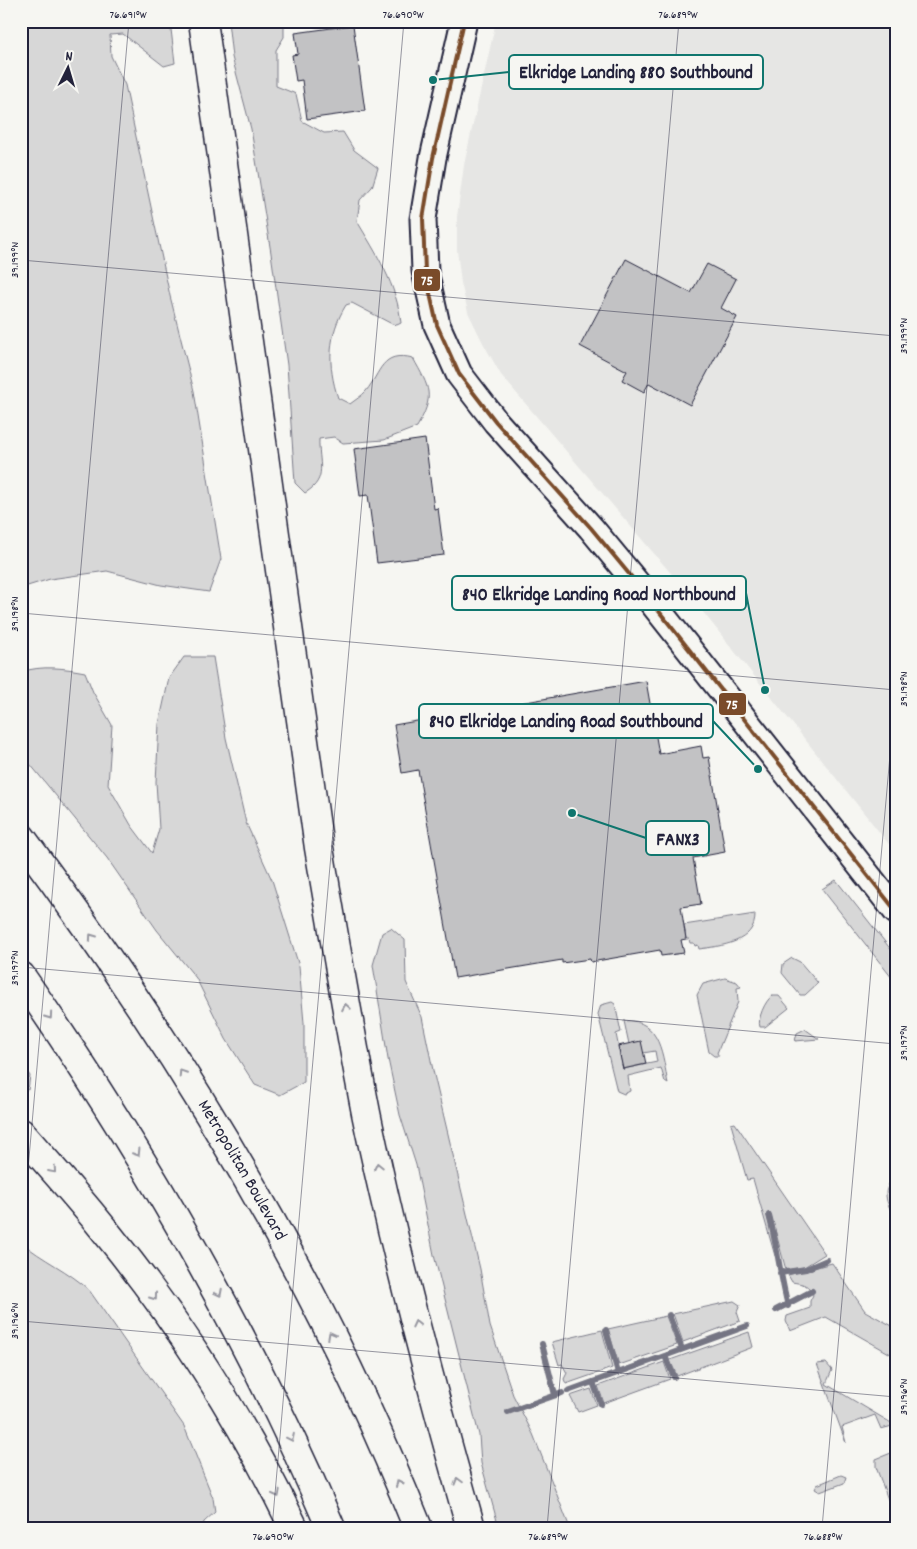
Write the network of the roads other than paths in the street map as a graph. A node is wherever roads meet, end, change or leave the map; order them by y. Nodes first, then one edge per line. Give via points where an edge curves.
1 (203, 21) edge
2 (464, 21) edge
3 (21, 837) edge
4 (896, 911) edge
5 (21, 976) edge
6 (21, 1133) edge
7 (294, 1528) edge
8 (331, 1528) edge
9 (418, 1528) edge
10 (471, 1528) edge

10 -> 1 highway via 434,1398 391,1219 367,1115 336,951
2 - 4 street via 433,158 423,219 425,271 437,325 459,374 496,422 633,579
9 -> 3 highway, Metropolitan Boulevard via 335,1344 217,1128 132,995
5 -> 8 highway via 150,1172 208,1273 305,1466
6 -> 7 highway via 111,1237 201,1362 246,1435

